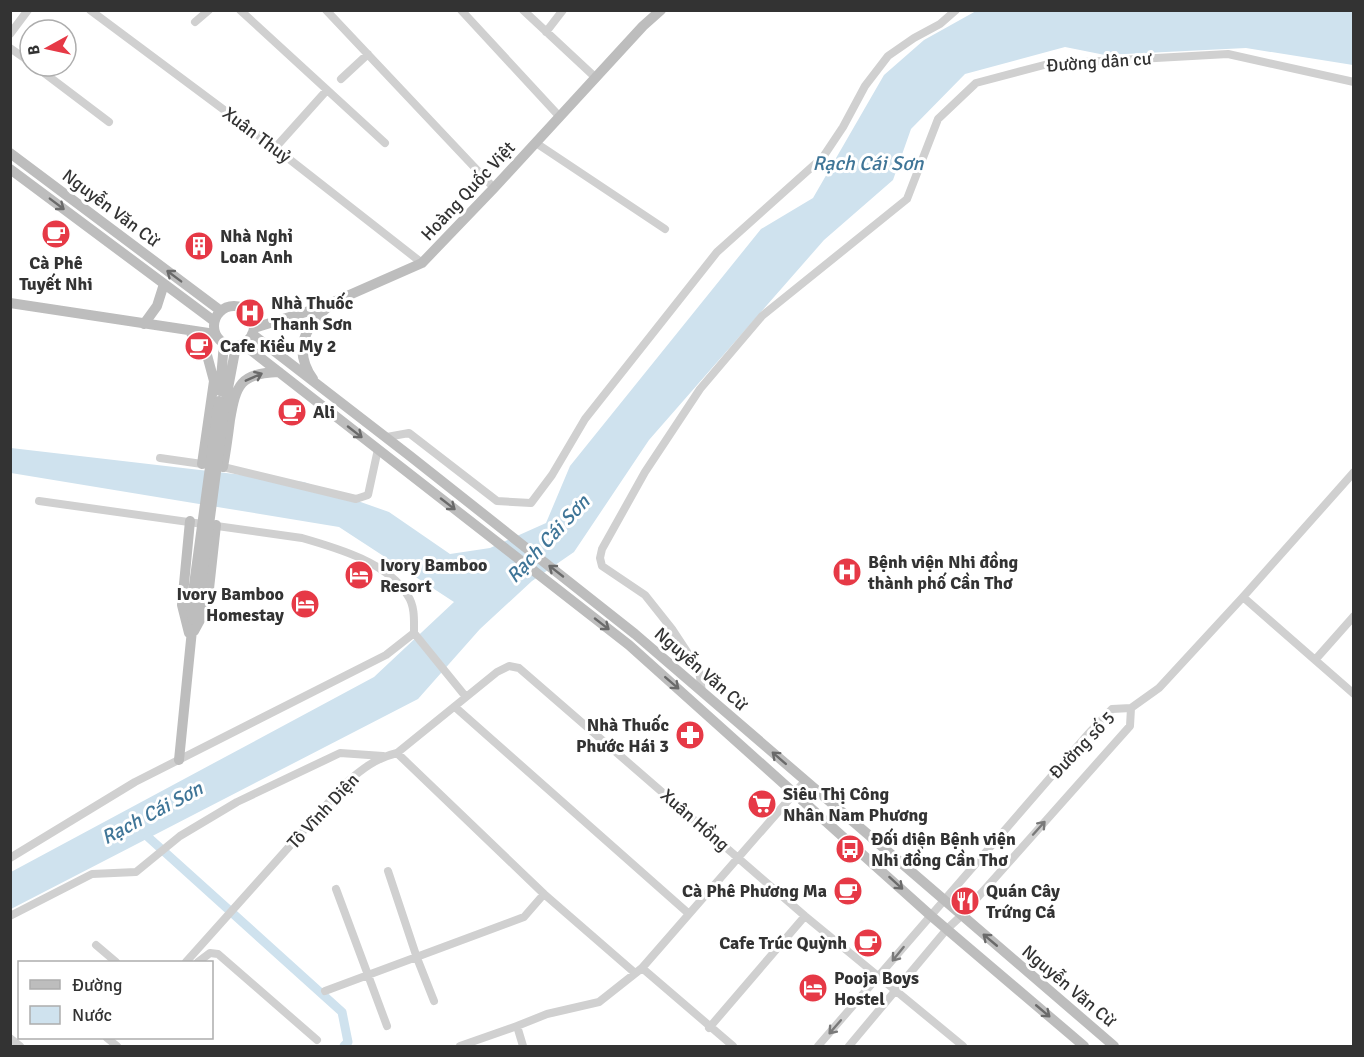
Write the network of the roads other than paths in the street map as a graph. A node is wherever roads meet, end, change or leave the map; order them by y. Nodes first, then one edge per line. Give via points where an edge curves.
1 (28, 10) edge
2 (90, 10) edge
3 (209, 10) edge
4 (240, 10) edge
5 (326, 10) edge
6 (461, 10) edge
7 (523, 10) edge
8 (564, 10) edge
9 (661, 10) edge
10 (957, 10) edge
11 (195, 22) dead end
12 (546, 32) junction
13 (10, 34) edge
14 (368, 54) junction
15 (51, 78) edge
16 (596, 78) junction
17 (341, 79) dead end
18 (1353, 82) edge
19 (327, 90) junction
20 (559, 116) junction
21 (109, 122) dead end
22 (385, 143) dead end
23 (536, 143) junction
24 (275, 148) junction
25 (10, 153) edge
26 (10, 169) edge
27 (494, 189) junction
28 (664, 230) dead end
29 (422, 263) junction
30 (164, 284) junction
31 (334, 301) junction
32 (10, 303) edge
33 (221, 311) junction
34 (214, 321) junction
35 (144, 324) junction
36 (189, 330) junction
37 (253, 331) junction
38 (215, 334) junction
39 (224, 343) junction
40 (240, 345) junction
41 (279, 372) junction
42 (317, 384) junction
43 (222, 402) junction
44 (387, 437) junction
45 (378, 449) junction
46 (160, 458) dead end
47 (202, 464) junction
48 (223, 467) junction
49 (1353, 472) edge
50 (39, 501) dead end
51 (190, 521) junction
52 (216, 525) junction
53 (1243, 597) junction
54 (1353, 616) edge
55 (414, 633) junction
56 (190, 639) junction
57 (1315, 660) junction
58 (509, 666) joint
59 (702, 692) junction
60 (1353, 694) edge
61 (466, 697) junction
62 (455, 707) junction
63 (1131, 708) junction
64 (397, 753) junction
65 (383, 756) junction
66 (179, 760) junction
67 (805, 781) junction
68 (795, 792) junction
69 (737, 857) junction
70 (10, 858) edge
71 (388, 871) dead end
72 (336, 889) dead end
73 (544, 894) junction
74 (944, 901) junction
75 (688, 914) junction
76 (930, 915) junction
77 (10, 916) edge
78 (805, 916) junction
79 (961, 916) junction
80 (947, 929) junction
81 (96, 945) dead end
82 (417, 958) junction
83 (114, 961) edge
84 (188, 961) edge
85 (200, 961) edge
86 (638, 971) junction
87 (369, 975) junction
88 (880, 976) junction
89 (896, 990) junction
90 (325, 992) dead end
91 (434, 1001) dead end
92 (387, 1026) dead end
93 (517, 1026) junction
94 (709, 1028) junction
95 (10, 1038) edge
96 (317, 1040) dead end
97 (1111, 1045) edge
98 (20, 1047) edge
99 (460, 1047) edge
100 (523, 1047) edge
101 (733, 1047) edge
102 (818, 1047) edge
103 (849, 1047) edge
104 (963, 1047) edge
105 (1084, 1047) edge

1 - 13 street
2 - 24 street, Xuân Thuỷ
3 - 11 street
4 - 19 street
5 - 14 street
6 - 20 street
7 - 12 street
8 - 12 street
9 - 16 main road, Hoàng Quốc Việt
10 - 44 street via 888,56 865,86 823,157 717,252 585,419 531,503 497,501 409,433
12 - 16 street
14 - 17 street
14 - 27 street
15 - 21 street
16 - 20 main road, Hoàng Quốc Việt
18 - 59 street, Đường dân cư via 1228,54 1048,64 976,83 938,119 907,199 762,316 700,388 645,472 602,549 602,566 645,595 672,629 699,670
19 - 22 street
19 - 24 street
20 - 23 main road, Hoàng Quốc Việt
23 - 27 main road, Hoàng Quốc Việt
23 - 28 street
24 - 29 street, Xuân Thuỷ
33 -> 25 main road, Nguyễn Văn Cừ
26 -> 30 main road, Nguyễn Văn Cừ
27 - 29 main road, Hoàng Quốc Việt
29 - 31 main road, Hoàng Quốc Việt
30 - 34 main road, Nguyễn Văn Cừ
30 - 35 main road via 157,306
31 - 37 main road, Hoàng Quốc Việt
31 - 42 main road via 314,319 305,335 302,353
32 - 35 main road
33 - 34 main road
33 - 37 main road via 240,307 250,315
34 - 38 main road
35 - 36 main road
36 - 38 main road
36 - 47 main road via 207,356 214,381
37 - 40 main road
37 - 42 main road, Nguyễn Văn Cừ
38 - 39 main road
39 - 40 main road
39 - 43 main road
40 - 41 main road, Nguyễn Văn Cừ
40 - 43 main road
41 -> 45 main road, Nguyễn Văn Cừ
48 -> 41 main road via 236,392 244,381 258,374
42 - 44 main road, Nguyễn Văn Cừ
43 - 56 main road, bridge via 198,608
59 -> 44 main road, Nguyễn Văn Cừ
45 - 48 street via 368,495 356,499
45 -> 68 main road, Nguyễn Văn Cừ via 628,645
46 - 47 street
47 - 48 street
49 - 53 street
50 - 51 street
51 - 52 street
51 - 56 main road via 182,604
52 - 55 street via 302,538 366,562 393,577 409,597
52 - 56 main road via 207,607
53 - 57 street
53 - 63 street via 1159,688
54 - 57 street
55 - 61 street
55 - 66 street via 386,655
56 - 66 main road
57 - 60 street
58 - 61 street, Tô Vĩnh Diện
58 - 69 street, Xuân Hồng via 519,668
67 -> 59 main road, Nguyễn Văn Cừ
61 - 62 street, Tô Vĩnh Diện
62 - 64 street, Tô Vĩnh Diện
62 - 75 street
63 - 74 street, Đường số 5 via 1112,709
79 -> 63 street, Đường số 5 via 1130,726
64 - 65 street, Tô Vĩnh Diện
64 - 73 street
65 - 77 street via 340,753 237,802 178,837 136,872 92,874
65 - 84 street, Tô Vĩnh Diện via 346,783
66 - 70 street via 135,782
67 - 68 street
67 - 74 main road, Nguyễn Văn Cừ
68 - 69 street
68 -> 76 main road, Nguyễn Văn Cừ
69 - 75 street
69 - 78 street, Xuân Hồng
71 - 82 street
72 - 87 street
73 - 82 street via 524,917
73 - 86 street
74 - 76 street, Đường số 5
74 - 79 main road, Nguyễn Văn Cừ
75 - 86 street
76 - 80 main road, Nguyễn Văn Cừ
76 -> 88 street, Đường số 5
78 - 88 street, Xuân Hồng
78 - 94 street
79 - 80 street, Đường số 5
97 -> 79 main road, Nguyễn Văn Cừ
80 - 89 street, Đường số 5
80 -> 105 main road, Nguyễn Văn Cừ
81 - 83 street
82 - 87 street
82 - 91 street
85 - 96 street via 210,953 218,954
86 - 93 street via 599,1002 547,1014
86 - 94 street
87 - 90 street
87 - 92 street
88 - 89 street, Xuân Hồng
88 -> 102 street, Đường số 5
89 - 103 street, Đường số 5
89 - 104 street, Xuân Hồng
93 - 99 street
93 - 100 street
94 - 101 street
95 - 98 street

